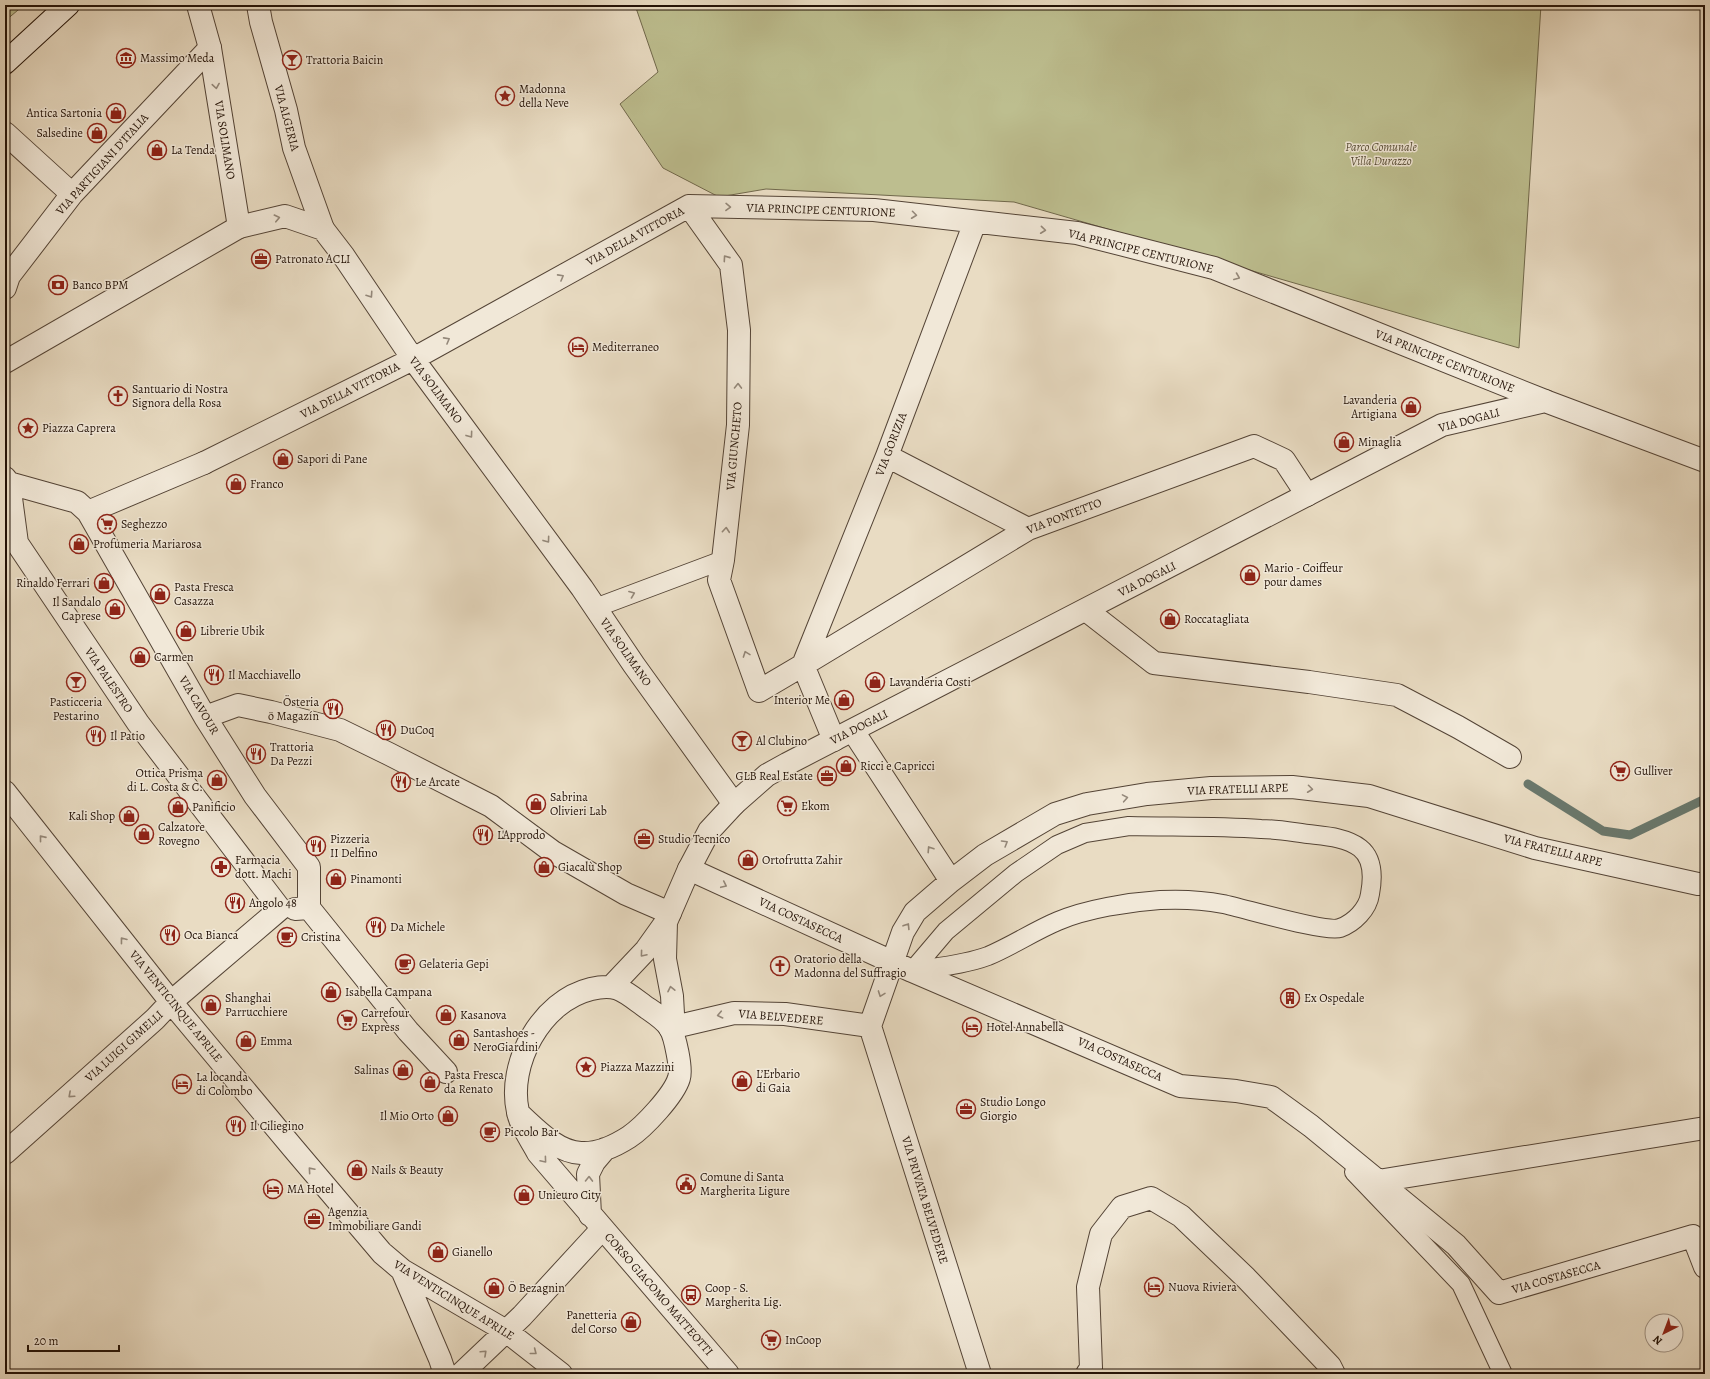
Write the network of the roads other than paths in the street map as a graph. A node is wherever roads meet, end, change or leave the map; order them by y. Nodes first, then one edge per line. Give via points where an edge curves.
1 (68, 5) edge
2 (198, 5) edge
3 (258, 5) edge
4 (210, 48) junction
5 (5, 63) edge
6 (5, 133) edge
7 (72, 194) junction
8 (689, 206) junction
9 (975, 222) junction
10 (239, 227) junction
11 (324, 229) junction
12 (5, 288) edge
13 (413, 359) junction
14 (9, 360) edge
15 (1545, 401) junction
16 (887, 456) junction
17 (1705, 461) edge
18 (7, 481) edge
19 (1307, 495) junction
20 (82, 507) junction
21 (1028, 529) junction
22 (723, 560) junction
23 (595, 608) junction
24 (1086, 610) junction
25 (803, 665) junction
26 (759, 691) joint
27 (205, 717) junction
28 (844, 735) junction
29 (1510, 757) dead end
30 (5, 792) edge
31 (734, 804) junction
32 (689, 869) junction
33 (951, 881) junction
34 (1705, 884) edge
35 (309, 908) junction
36 (280, 909) junction
37 (668, 918) junction
38 (902, 967) junction
39 (612, 986) junction
40 (171, 1002) junction
41 (870, 1026) junction
42 (670, 1028) junction
43 (446, 1072) dead end
44 (518, 1114) junction
45 (1311, 1126) junction
46 (1705, 1128) edge
47 (605, 1149) junction
48 (5, 1153) edge
49 (1378, 1180) junction
50 (596, 1222) junction
51 (1705, 1267) edge
52 (402, 1270) junction
53 (506, 1331) junction
54 (445, 1374) edge
55 (461, 1374) edge
56 (561, 1374) edge
57 (728, 1374) edge
58 (980, 1374) edge
59 (1087, 1374) edge
60 (1334, 1374) edge
61 (1502, 1374) edge

1 - 5 street
2 - 4 street, VIA SOLIMANO
3 - 11 street, VIA ALGERIA via 294,148
4 - 7 street, VIA PARTIGIANI D'ITALIA
4 -> 10 street, VIA SOLIMANO
6 - 7 street
7 - 12 street, VIA PARTIGIANI D'ITALIA via 9,276
8 -> 9 street, VIA PRINCIPE CENTURIONE via 874,210
13 -> 8 street, VIA DELLA VITTORIA
22 -> 8 street, VIA GIUNCHETO via 738,425 739,330 730,265
9 -> 15 street, VIA PRINCIPE CENTURIONE via 1077,233 1214,268
9 - 16 street, VIA GORIZIA
10 -> 11 street via 285,216
10 - 14 street
11 -> 13 street, VIA SOLIMANO
13 - 20 street, VIA DELLA VITTORIA via 204,463
13 -> 23 street, VIA SOLIMANO
15 - 17 street
15 - 19 street, VIA DOGALI via 1442,425
16 - 21 street
16 - 25 street, VIA GORIZIA
18 - 20 street
18 - 36 street, VIA PALESTRO via 17,543 138,722
19 - 21 street, VIA PONTETTO via 1284,460 1254,446
19 - 24 street, VIA DOGALI
20 - 27 street, VIA CAVOUR
21 - 25 street, VIA PONTETTO
23 -> 22 lane
26 -> 22 street, VIA GIUNCHETO via 718,580
23 - 31 street, VIA SOLIMANO
24 - 28 street, VIA DOGALI
24 - 29 street via 1154,663 1397,695
25 - 26 street, VIA PONTETTO
25 - 28 street
27 - 35 street, VIA CAVOUR via 255,796 310,867
27 - 37 street via 238,706 340,730 491,806 553,852
28 - 31 street, VIA DOGALI via 767,776
33 -> 28 street
40 -> 30 street, VIA VENTICINQUE APRILE
31 - 32 street, VIA DOGALI via 709,831
32 - 37 street, VIA DOGALI
32 -> 38 street, VIA COSTASECCA
33 -> 34 street, VIA FRATELLI ARPE via 985,855 1055,814 1087,804 1147,794 1211,788 1292,786 1369,796 1535,848
38 -> 33 street, VIA FRATELLI ARPE via 903,932 916,912
35 - 36 street
35 - 43 street via 408,1031
36 - 40 street, VIA LUIGI GIMELLI
37 -> 39 street, VIA DOGALI via 646,950
42 -> 37 street, VIA DOGALI via 673,1014 666,959
38 - 38 lane via 1016,873 1057,845 1085,833 1129,826 1263,829 1352,842 1368,856 1372,881 1370,899 1360,915 1348,925 1337,929 1222,904 1161,900 1104,908 1060,920 988,956 967,961
38 -> 41 street, VIA FRATELLI ARPE
38 - 45 street, VIA COSTASECCA via 1180,1086 1271,1097
39 - 42 street via 640,1002
39 - 44 street via 587,990 565,1001 533,1035 522,1053 518,1070 515,1086
40 -> 48 street, VIA LUIGI GIMELLI via 156,1019
52 -> 40 street, VIA VENTICINQUE APRILE via 382,1253
41 -> 42 street, VIA BELVEDERE via 785,1014 734,1013
41 - 58 street, VIA PRIVATA BELVEDERE
42 - 47 street via 680,1077 670,1096 629,1137
44 - 47 street via 541,1134 569,1150 580,1153
44 -> 50 street, CORSO GIACOMO MATTEOTTI via 538,1153
45 - 49 street, VIA COSTASECCA
45 - 61 lane, VIA COSTASECCA via 1460,1284
46 - 49 street
50 -> 47 street via 588,1174
49 - 51 street, VIA COSTASECCA via 1456,1245 1499,1293 1693,1236
50 - 53 street
50 - 57 street, CORSO GIACOMO MATTEOTTI
52 - 53 street, VIA VENTICINQUE APRILE
52 - 54 street
55 -> 53 street
53 -> 56 street, VIA VENTICINQUE APRILE
59 - 60 street via 1091,1368 1088,1287 1101,1234 1122,1207 1151,1198 1181,1216 1236,1267 1330,1366

